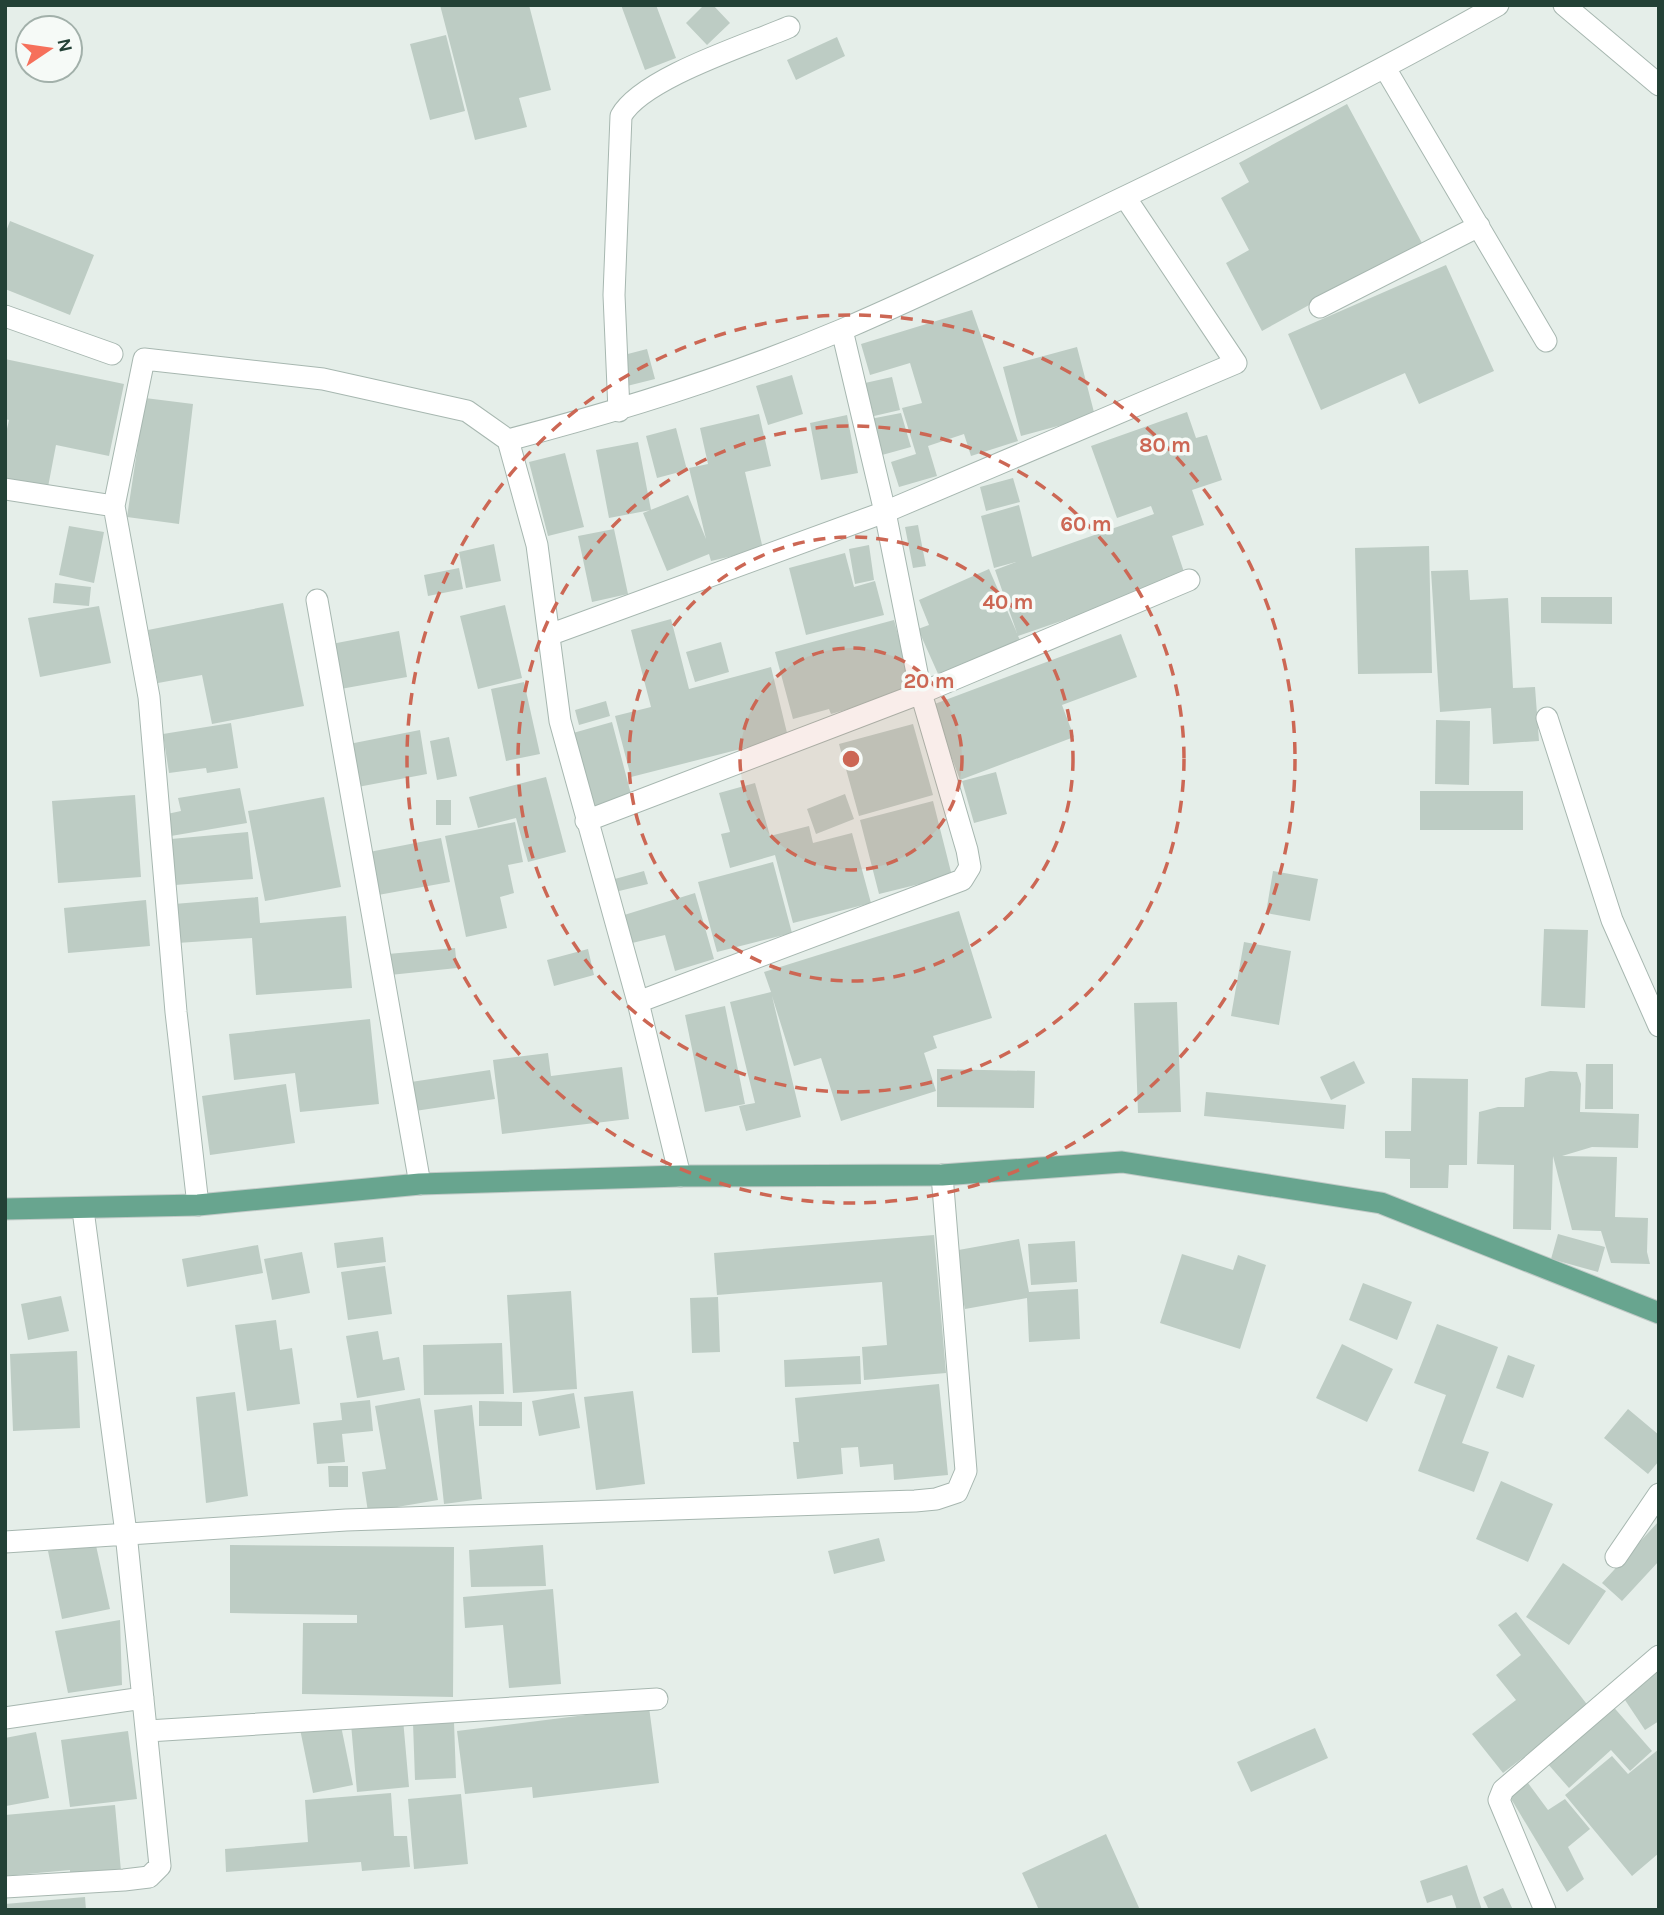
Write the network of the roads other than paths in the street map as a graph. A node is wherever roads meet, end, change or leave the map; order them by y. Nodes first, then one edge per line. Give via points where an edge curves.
1 (1498, 5) edge
2 (1564, 5) edge
3 (789, 27) dead end
4 (1385, 68) junction
5 (1659, 85) edge
6 (1125, 197) junction
7 (1479, 226) junction
8 (1320, 307) dead end
9 (5, 316) edge
10 (842, 330) junction
11 (1546, 341) dead end
12 (112, 354) dead end
13 (619, 411) junction
14 (509, 440) junction
15 (5, 489) edge
16 (114, 506) junction
17 (885, 513) junction
18 (1189, 580) dead end
19 (317, 600) dead end
20 (549, 635) junction
21 (921, 693) junction
22 (1547, 718) dead end
23 (586, 821) junction
24 (638, 1002) junction
25 (1659, 1026) edge
26 (942, 1175) junction
27 (680, 1176) junction
28 (420, 1184) junction
29 (198, 1205) junction
30 (5, 1209) edge
31 (83, 1210) junction
32 (1659, 1313) edge
33 (1659, 1494) edge
34 (127, 1533) junction
35 (5, 1542) edge
36 (1616, 1557) dead end
37 (1659, 1656) edge
38 (143, 1698) junction
39 (657, 1699) dead end
40 (5, 1718) edge
41 (148, 1731) junction
42 (5, 1888) edge
43 (1545, 1910) edge

1 - 4 street
2 - 5 street
3 - 13 street via 651,86 628,103 621,116 614,295
4 - 6 street
4 - 7 street
6 - 10 street
6 - 17 street via 1236,363
7 - 8 street
7 - 11 street
9 - 12 street
10 - 13 street
10 - 17 street
13 - 14 street
14 - 16 street via 467,411 323,379 144,359
14 - 20 street via 537,545
15 - 16 street
16 - 29 street via 149,697
17 - 20 street
17 - 21 street
18 - 21 street
19 - 28 street
20 - 23 street via 560,721
21 - 23 street
21 - 24 street via 967,850 970,867 962,880
22 - 25 street via 1612,920
23 - 24 street
24 - 27 street
26 - 27 main road
26 - 32 main road via 1122,1162 1381,1203
26 - 34 street via 966,1471 957,1492 915,1501 346,1520
27 - 28 main road
28 - 29 main road
29 - 31 main road
30 - 31 main road
31 - 34 street
33 - 36 street
34 - 35 street
34 - 38 street
37 - 43 street via 1503,1790 1499,1800
38 - 40 street
38 - 41 street
39 - 41 street
41 - 42 street via 160,1866 149,1877

